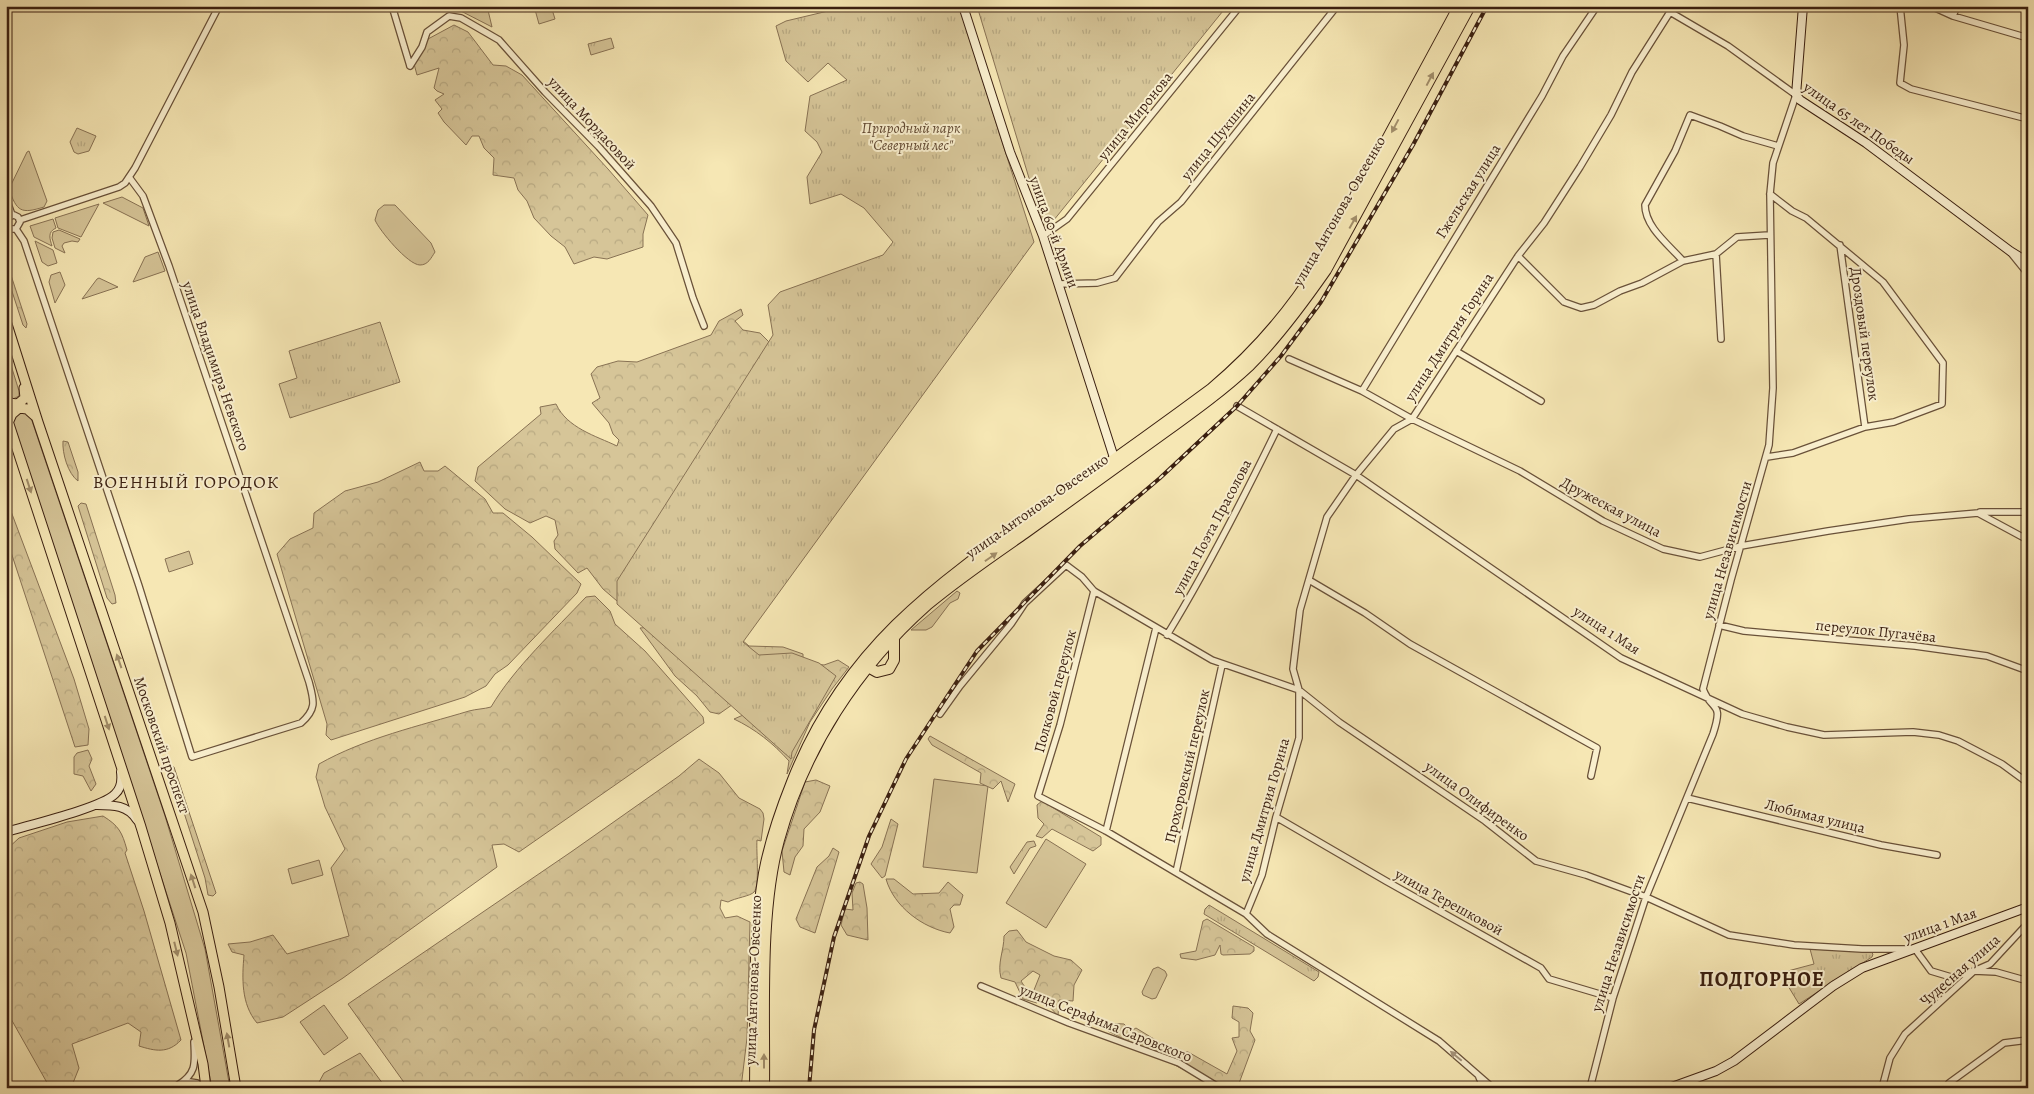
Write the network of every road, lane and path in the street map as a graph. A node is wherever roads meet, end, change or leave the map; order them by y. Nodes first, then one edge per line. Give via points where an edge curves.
1 (219, 6) edge
2 (392, 6) edge
3 (963, 6) edge
4 (1240, 6) edge
5 (1337, 6) edge
6 (1459, 6) edge
7 (1470, 6) edge
8 (1598, 6) edge
9 (1802, 6) edge
10 (1900, 6) edge
11 (1931, 6) edge
12 (1957, 6) edge
13 (1670, 12) joint
14 (1953, 16) junction
15 (1458, 18) junction
16 (2028, 38) edge
17 (407, 51) junction
18 (416, 55) junction
19 (1796, 95) junction
20 (2028, 119) edge
21 (1778, 146) junction
22 (130, 177) junction
23 (1770, 194) junction
24 (6, 198) edge
25 (9, 217) edge
26 (20, 220) junction
27 (9, 228) edge
28 (1769, 235) junction
29 (1043, 236) junction
30 (1840, 245) junction
31 (2010, 251) junction
32 (1716, 254) junction
33 (1518, 256) junction
34 (1683, 260) junction
35 (2028, 262) edge
36 (2028, 274) edge
37 (1058, 284) junction
38 (6, 321) edge
39 (704, 326) dead end
40 (1721, 339) dead end
41 (1456, 350) junction
42 (1289, 359) dead end
43 (24, 379) junction
44 (1362, 391) junction
45 (6, 401) edge
46 (1541, 402) dead end
47 (1237, 406) dead end
48 (36, 417) junction
49 (7, 419) edge
50 (1412, 419) junction
51 (1865, 427) junction
52 (1276, 429) junction
53 (1767, 457) junction
54 (1115, 463) junction
55 (1356, 475) junction
56 (1978, 512) junction
57 (2028, 512) edge
58 (2028, 540) edge
59 (1741, 546) junction
60 (1309, 580) junction
61 (1094, 592) junction
62 (1719, 625) junction
63 (1156, 628) junction
64 (1167, 635) junction
65 (894, 638) junction
66 (866, 656) junction
67 (1222, 665) junction
68 (868, 667) junction
69 (2028, 671) edge
70 (1299, 690) junction
71 (1710, 700) junction
72 (940, 714) dead end
73 (119, 760) junction
74 (1592, 776) dead end
75 (2028, 783) edge
76 (1687, 798) junction
77 (95, 805) junction
78 (1276, 817) junction
79 (141, 827) junction
80 (1106, 831) junction
81 (6, 832) edge
82 (1937, 855) dead end
83 (1176, 872) junction
84 (1646, 897) junction
85 (2028, 907) edge
86 (1246, 914) junction
87 (2028, 923) edge
88 (1915, 949) junction
89 (1974, 971) junction
90 (2028, 981) edge
91 (981, 986) dead end
92 (1613, 998) junction
93 (194, 1025) junction
94 (2028, 1040) edge
95 (1476, 1073) junction
96 (1594, 1077) junction
97 (1949, 1083) dead end
98 (178, 1085) junction
99 (171, 1088) edge
100 (200, 1088) edge
101 (206, 1088) edge
102 (236, 1088) edge
103 (755, 1088) edge
104 (764, 1088) edge
105 (1220, 1088) edge
106 (1484, 1088) edge
107 (1493, 1088) edge
108 (1590, 1088) edge
109 (1594, 1088) edge
110 (1669, 1088) edge
111 (1882, 1088) edge

1 - 22 street
2 - 17 street
3 - 29 street, улица 60-й Армии via 1010,152
4 - 29 street, улица Миронова via 1067,219
5 - 37 street, улица Шукшина via 1181,202 1158,222 1115,278 1097,283
6 - 15 highway, улица Антонова-Овсеенко
7 - 15 highway, улица Антонова-Овсеенко
8 - 44 street, Гжельская улица via 1563,56 1542,96
9 - 19 street, улица Независимости
10 - 20 street via 1904,45 1900,83 1910,90
11 - 14 street
12 - 14 street
13 - 19 street, улица 65 лет Победы via 1728,46
13 - 33 street, улица Дмитрия Горина via 1632,72 1580,167
14 - 16 street
15 - 54 highway, улица Антонова-Овсеенко via 1326,270 1300,308 1276,337 1215,395
17 - 18 street
17 - 18 street, улица Мордасовой via 410,66
18 - 39 street, улица Мордасовой via 427,32 449,16 461,18 499,40 651,206 676,243
19 - 21 street, улица Независимости
19 - 31 street, улица 65 лет Победы
21 - 23 street, улица Независимости
21 - 34 street via 1690,115 1645,214
22 - 26 street via 119,187
22 - 27 street, улица Владимира Невского via 143,196 169,266 303,664 314,701 310,715 301,723 192,757 139,586 24,241
23 - 28 street, улица Независимости
23 - 30 street, Дроздовый переулок
24 - 25 street
25 - 26 street via 16,216
26 - 27 street via 20,224
28 - 32 street via 1737,237
28 - 53 street, улица Независимости via 1773,388
29 - 37 street, улица 60-й Армии
30 - 51 street, Дроздовый переулок
30 - 51 street, Дроздовый переулок via 1883,282 1943,362 1942,404 1894,422
31 - 35 street, улица 65 лет Победы
31 - 36 street
32 - 34 street
32 - 40 street
33 - 34 street via 1564,302 1581,308 1642,283
33 - 41 street, улица Дмитрия Горина
37 - 54 street, улица 60-й Армии
38 - 43 main road, Московский проспект
41 - 46 street
41 - 50 street, улица Дмитрия Горина
42 - 44 street, Дружеская улица
43 - 45 main road, Московский проспект via 25,398 18,404
43 - 48 main road, Московский проспект
44 - 50 street, Дружеская улица
47 - 52 street, улица 1 Мая
48 - 49 main road via 27,409 19,408
102 -> 48 main road, Московский проспект via 203,912
49 -> 73 main road
50 - 55 street, улица Дмитрия Горина via 1394,429
50 - 59 street, Дружеская улица via 1520,471 1603,521 1663,549 1700,557
51 - 53 street, Дроздовый переулок via 1793,453
52 - 55 street, улица 1 Мая
52 - 64 street, улица Поэта Прасолова via 1238,510
53 - 59 street, улица Независимости
65 -> 54 highway, улица Антонова-Овсеенко via 951,586
54 - 66 highway, улица Антонова-Овсеенко via 946,579
55 - 60 street, улица Дмитрия Горина via 1327,518
55 - 71 street, улица 1 Мая via 1621,658
56 - 57 street, Дружеская улица
56 - 58 street
56 - 59 street, Дружеская улица via 1909,518
59 - 62 street, улица Независимости
60 - 70 street, улица Дмитрия Горина via 1300,610 1293,669
60 - 74 street via 1410,644 1597,748
61 - 63 street, улица Олифиренко
61 - 72 street, улица Олифиренко via 1066,565 1025,603
61 - 80 street, Полковой переулок via 1038,796
62 - 69 street, переулок Пугачёва via 1744,631 1915,646 1987,656
62 - 71 street, улица Независимости via 1703,689
63 - 64 street, улица Олифиренко
63 - 80 street
64 - 67 street, улица Олифиренко
65 - 68 highway, улица Антонова-Овсеенко
65 - 68 highway via 891,667 880,672
66 - 68 highway
66 - 103 highway, улица Антонова-Овсеенко via 818,724 801,758 772,839 764,872 755,952
67 - 70 street, улица Олифиренко
67 - 83 street, Прохоровский переулок
104 -> 68 highway, улица Антонова-Овсеенко via 768,913 779,840 809,760 845,697
70 - 78 street, улица Дмитрия Горина via 1299,738
70 - 84 street, улица Олифиренко via 1338,722 1478,816 1536,860
71 - 75 street, улица 1 Мая via 1742,714 1824,735 1913,732 1939,735 2002,764
71 - 76 street, улица Независимости via 1718,710 1718,717
73 - 77 street via 120,787 115,795
73 - 79 main road
76 - 82 street, Любимая улица via 1881,845
76 - 84 street, улица Независимости
77 - 79 street via 116,805 127,809
77 - 81 street
78 - 86 street, улица Дмитрия Горина via 1262,876
78 - 92 street, улица Терешковой via 1541,968 1549,979
79 -> 93 main road via 170,923
80 - 83 street
83 - 86 street
84 - 88 street, улица Олифиренко via 1729,935 1794,945
84 - 92 street, улица Независимости
85 - 88 street, улица 1 Мая
95 -> 86 street via 1439,1041 1267,934
87 - 89 street, Чудесная улица via 1990,964
88 - 89 street via 1931,971 1950,976
88 - 110 street, улица 1 Мая via 1862,968 1734,1061
89 - 90 street via 1996,972
89 - 111 street, Чудесная улица via 1905,1034 1890,1058
91 - 105 street, улица Серафима Саровского via 1178,1063
92 - 96 street, улица Независимости
93 - 98 street via 195,1064 188,1079
93 - 101 main road
94 - 97 street via 2004,1043
95 - 106 street
95 - 107 street
96 - 108 street
96 - 109 street
98 - 99 street
98 - 100 street via 190,1082

